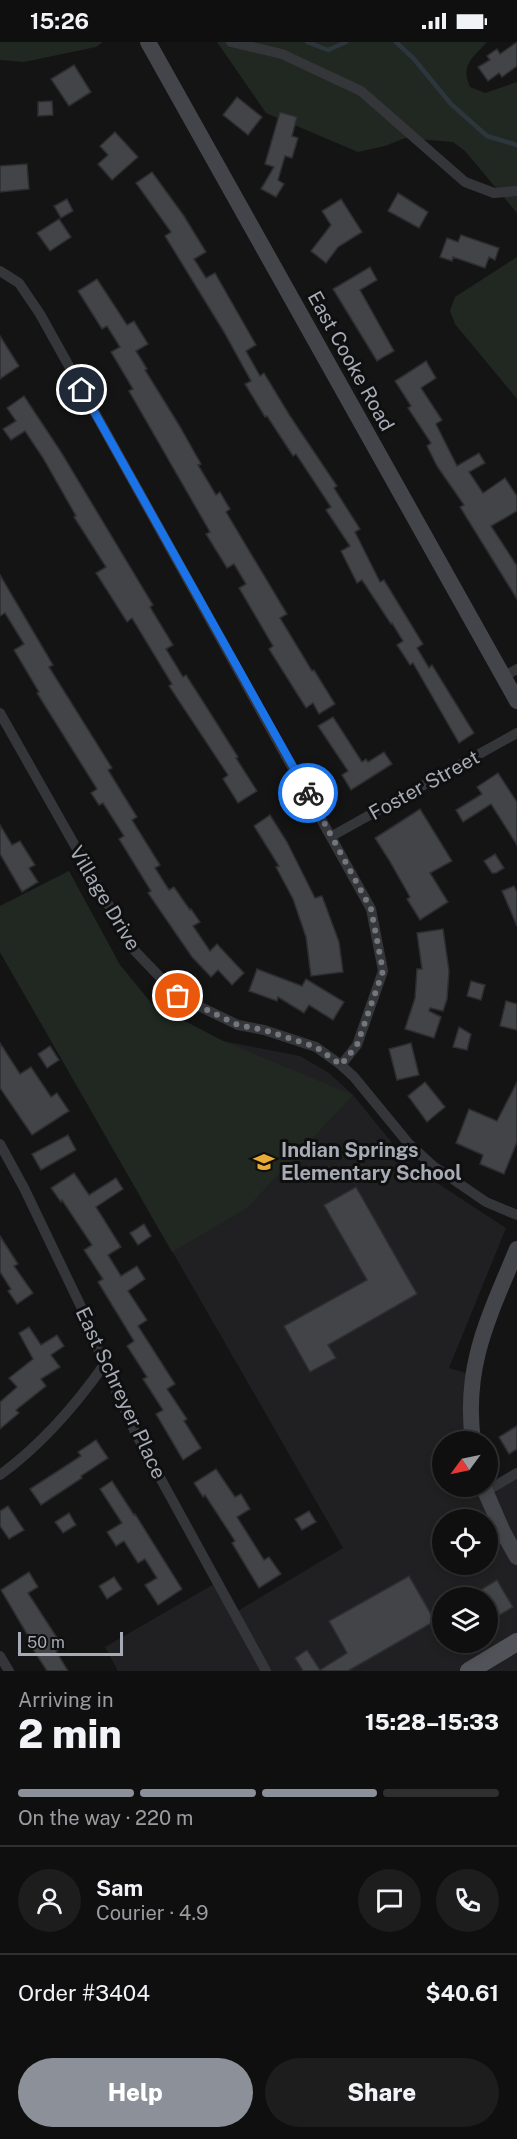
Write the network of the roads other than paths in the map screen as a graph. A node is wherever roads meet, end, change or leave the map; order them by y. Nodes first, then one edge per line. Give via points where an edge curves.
1 (148, 42) edge
2 (231, 42) edge
3 (517, 191) edge
4 (0, 271) edge
5 (510, 673) edge
6 (517, 701) edge
7 (0, 713) edge
8 (517, 733) edge
9 (332, 836) junction
10 (341, 1065) junction
11 (0, 1144) edge
12 (517, 1215) edge
13 (517, 1249) edge
14 (104, 1365) junction
15 (472, 1431) edge
16 (517, 1473) edge
17 (0, 1475) edge
18 (498, 1482) edge
19 (488, 1497) edge
20 (517, 1557) edge
21 (517, 1642) edge
22 (0, 1656) edge
23 (9, 1671) edge
24 (266, 1671) edge
25 (469, 1671) edge

1 - 5 main road, East Cooke Road
2 - 3 street via 282,54 361,91 465,182 494,193
4 - 9 street via 19,284 40,314
5 - 6 main road, East Cooke Road
7 - 10 street, Village Drive via 134,950 178,996 238,1025 316,1047
8 - 9 street, Foster Street
9 - 10 street via 371,909 383,971 357,1045
10 - 12 street, Village Drive via 432,1165 486,1202
11 - 14 street, East Schreyer Place via 85,1315
13 - 15 main road via 476,1356 469,1409
14 - 17 street via 78,1401 35,1446
14 - 24 street, East Schreyer Place via 135,1432
16 - 18 street
19 - 20 main road
21 - 25 main road
22 - 23 street

